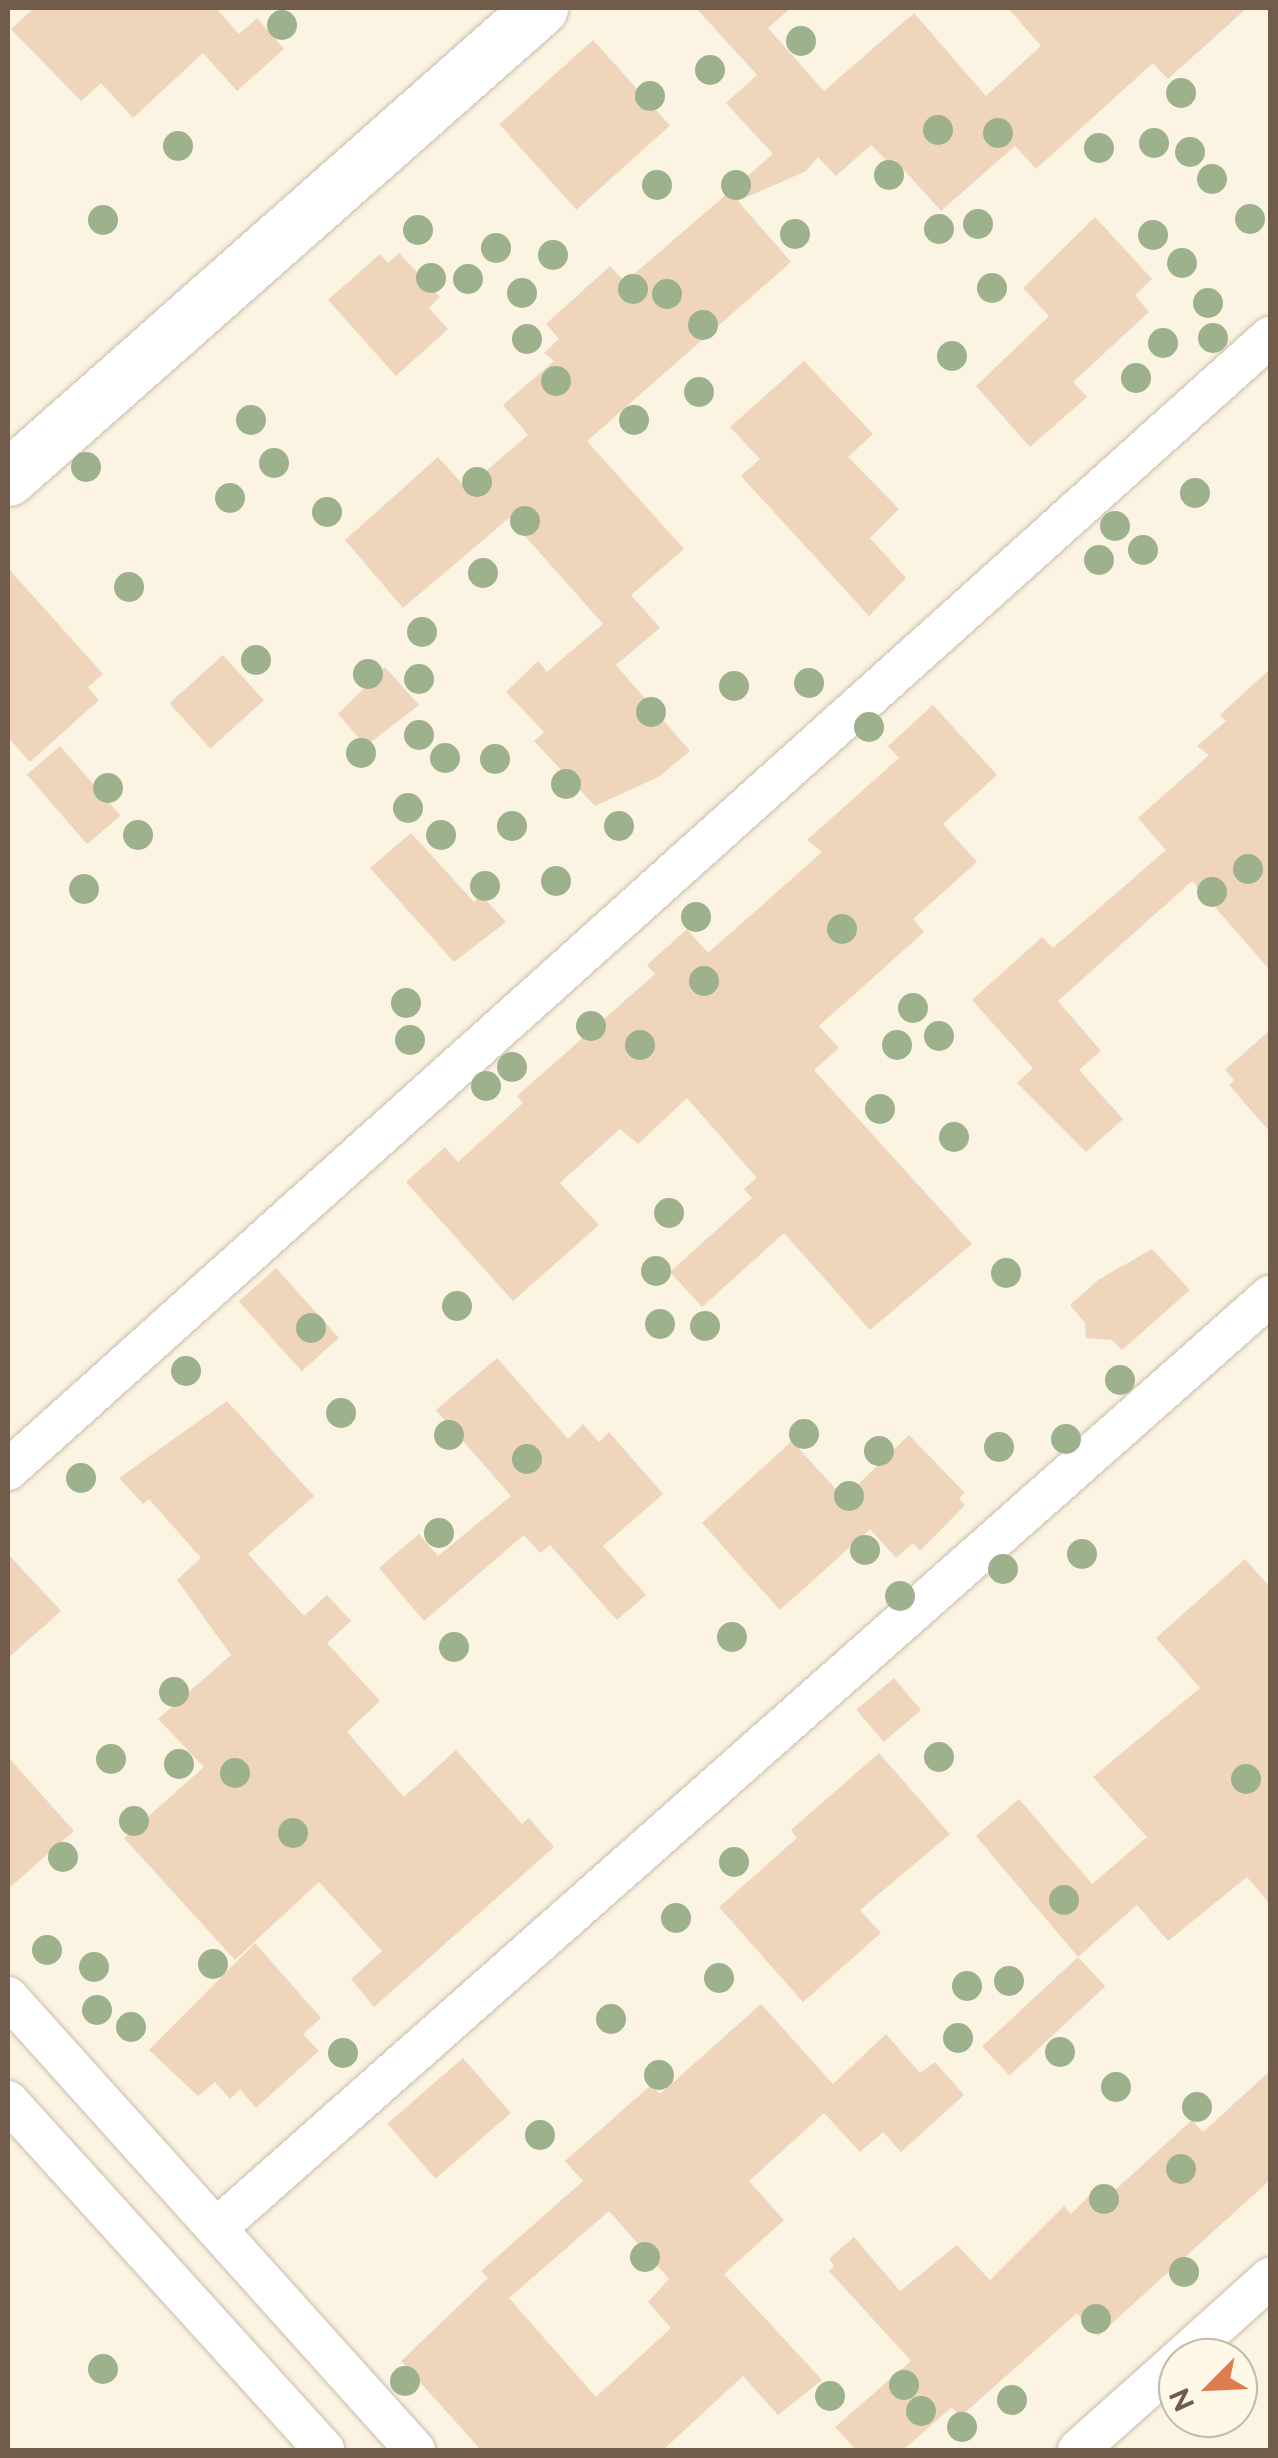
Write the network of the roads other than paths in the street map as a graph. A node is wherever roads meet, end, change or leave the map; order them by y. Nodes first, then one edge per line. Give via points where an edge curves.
1 (540, 8) edge
2 (1270, 337) edge
3 (8, 478) edge
4 (1270, 1296) edge
5 (8, 1470) edge
6 (8, 1997) edge
7 (8, 2101) edge
8 (218, 2227) junction
9 (1270, 2278) edge
10 (1203, 2338) edge
11 (1158, 2379) edge
12 (324, 2450) edge
13 (415, 2450) edge
14 (1078, 2450) edge

1 - 3 street
2 - 5 street
4 - 8 street
6 - 8 street
7 - 12 street
8 - 13 street
9 - 10 street
11 - 14 street

